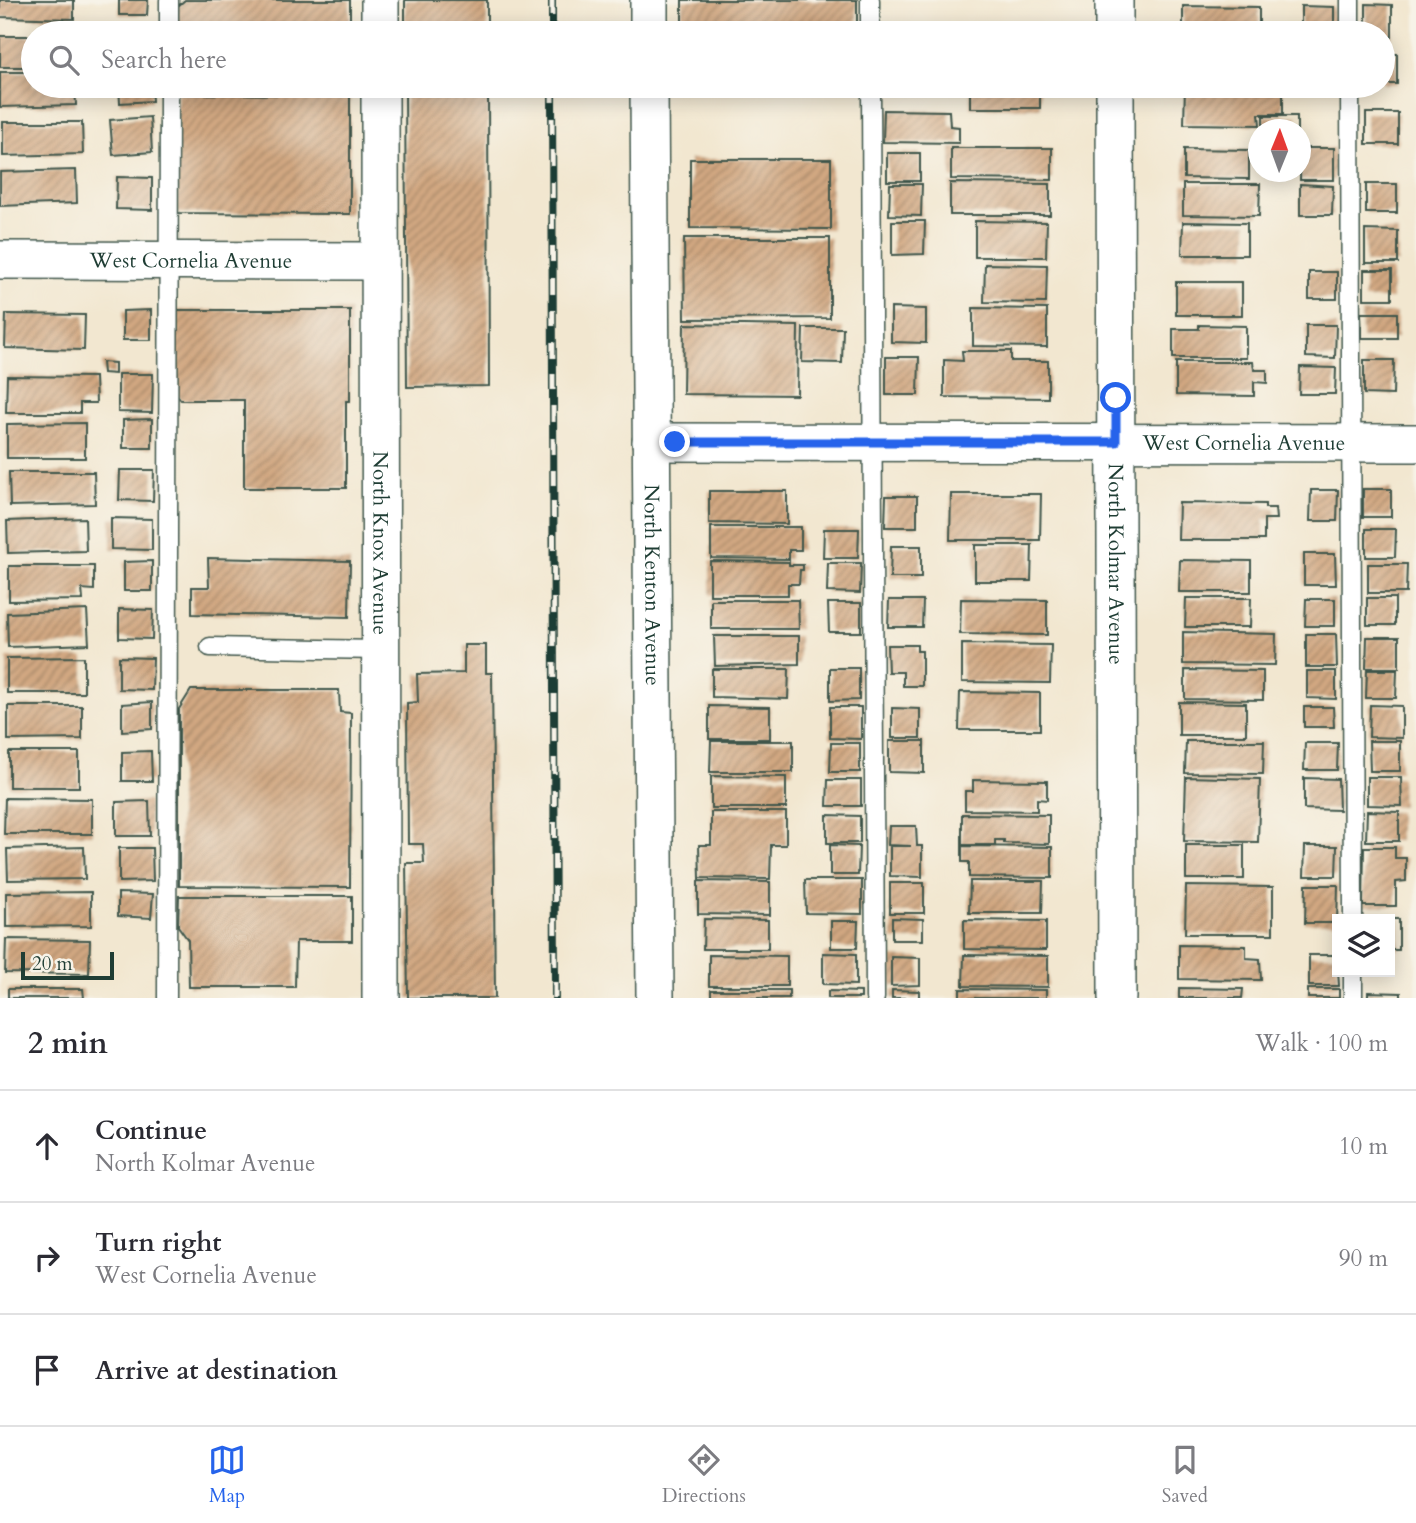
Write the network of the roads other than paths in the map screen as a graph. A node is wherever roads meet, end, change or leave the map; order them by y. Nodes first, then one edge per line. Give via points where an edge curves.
1 (169, 0) edge
2 (380, 0) edge
3 (649, 0) edge
4 (870, 0) edge
5 (1114, 0) edge
6 (1350, 0) edge
7 (169, 21) edge
8 (380, 21) edge
9 (649, 21) edge
10 (870, 21) edge
11 (1114, 21) edge
12 (1350, 21) edge
13 (169, 98) edge
14 (380, 98) edge
15 (649, 98) edge
16 (871, 98) edge
17 (1115, 98) edge
18 (1350, 98) edge
19 (0, 260) edge
20 (168, 261) junction
21 (380, 261) junction
22 (651, 442) junction
23 (872, 442) junction
24 (1116, 442) junction
25 (1350, 442) junction
26 (1416, 443) edge
27 (210, 647) dead end
28 (380, 650) junction
29 (1353, 914) edge
30 (1353, 977) edge
31 (167, 998) edge
32 (381, 998) edge
33 (655, 998) edge
34 (875, 998) edge
35 (1117, 998) edge
36 (1353, 998) edge

1 - 7 lane
2 - 8 street
3 - 9 street
4 - 10 lane
5 - 11 street
6 - 12 lane
13 - 20 lane
14 - 21 street, North Knox Avenue
15 - 22 street, North Kenton Avenue
16 - 23 lane
17 - 24 street, North Kolmar Avenue
18 - 25 lane
19 - 20 street, West Cornelia Avenue
20 - 21 street, West Cornelia Avenue
20 - 31 lane
21 - 28 street, North Knox Avenue
22 - 23 street, West Cornelia Avenue
22 - 33 street, North Kenton Avenue
23 - 24 street, West Cornelia Avenue
23 - 34 lane
24 - 25 street, West Cornelia Avenue
24 - 35 street, North Kolmar Avenue
25 - 26 street, West Cornelia Avenue
25 - 29 lane
27 - 28 lane
28 - 32 street, North Knox Avenue
30 - 36 lane

